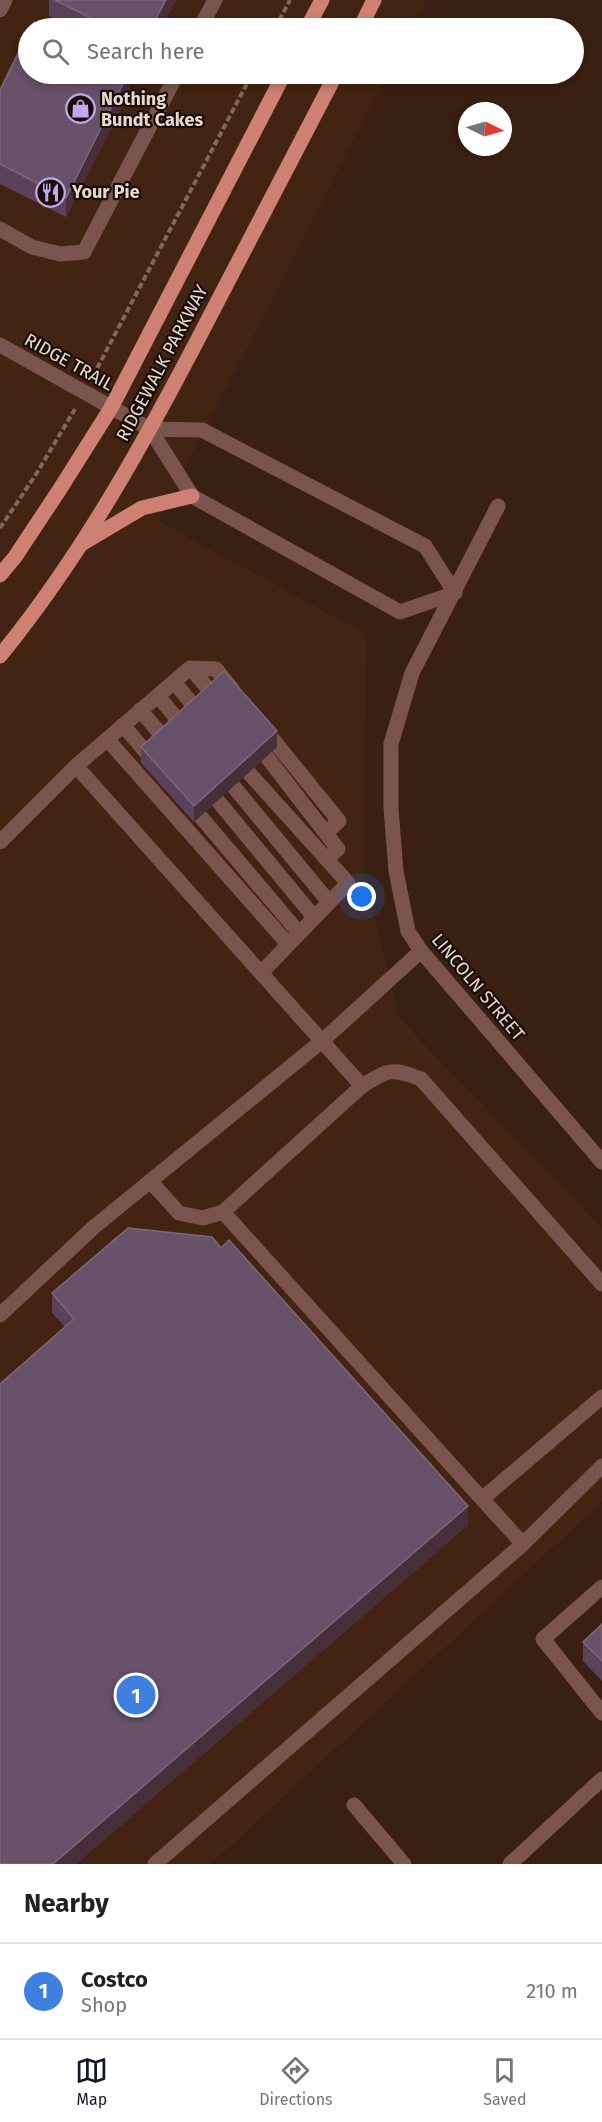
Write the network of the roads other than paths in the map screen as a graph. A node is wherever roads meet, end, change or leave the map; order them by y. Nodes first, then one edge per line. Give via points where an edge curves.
1 (5, 0) edge
2 (214, 0) edge
3 (322, 0) edge
4 (374, 0) edge
5 (0, 10) edge
6 (205, 18) edge
7 (312, 18) edge
8 (365, 18) edge
9 (172, 84) edge
10 (279, 84) edge
11 (331, 84) edge
12 (0, 230) edge
13 (0, 345) edge
14 (111, 408) junction
15 (150, 429) junction
16 (192, 496) junction
17 (498, 506) dead end
18 (80, 544) junction
19 (0, 575) edge
20 (455, 593) junction
21 (0, 657) edge
22 (190, 668) junction
23 (174, 682) junction
24 (158, 696) junction
25 (215, 696) edge
26 (245, 705) edge
27 (140, 710) junction
28 (198, 711) edge
29 (259, 723) edge
30 (123, 725) junction
31 (182, 725) edge
32 (107, 739) junction
33 (166, 740) edge
34 (148, 756) edge
35 (267, 757) edge
36 (76, 765) junction
37 (249, 772) edge
38 (234, 787) edge
39 (218, 801) edge
40 (201, 817) edge
41 (326, 832) junction
42 (0, 842) edge
43 (327, 859) junction
44 (329, 902) junction
45 (314, 917) junction
46 (294, 938) junction
47 (421, 951) junction
48 (261, 973) junction
49 (322, 1041) junction
50 (362, 1086) junction
51 (602, 1162) edge
52 (150, 1181) junction
53 (223, 1212) junction
54 (602, 1284) edge
55 (3, 1306) edge
56 (602, 1396) edge
57 (602, 1466) edge
58 (482, 1499) junction
59 (523, 1544) junction
60 (602, 1587) edge
61 (602, 1713) edge
62 (602, 1779) edge
63 (354, 1805) dead end
64 (155, 1864) edge
65 (404, 1864) edge
66 (510, 1864) edge

1 - 5 street
2 - 6 street
3 - 7 main road
4 - 8 main road
9 - 12 street via 84,252 51,252
10 - 14 main road, RIDGEWALK PARKWAY
11 - 15 main road, RIDGEWALK PARKWAY
13 - 14 street, RIDGE TRAIL
14 - 15 street, RIDGE TRAIL
14 - 19 main road, RIDGEWALK PARKWAY
15 - 16 street
15 - 18 main road, RIDGEWALK PARKWAY
15 - 20 street via 202,430 426,546
16 - 18 main road via 142,508
16 - 20 street via 400,612
17 - 20 street, LINCOLN STREET
18 - 21 main road, RIDGEWALK PARKWAY
20 - 47 street, LINCOLN STREET via 412,673 391,744 396,871 408,931
22 - 23 street
22 - 25 street
22 - 26 street via 216,669
23 - 24 street
23 - 28 street
24 - 27 street
24 - 31 street
27 - 30 street
27 - 33 street
29 - 41 street via 339,821
30 - 32 street
30 - 34 street
32 - 36 street
32 - 46 street
35 - 41 street
36 - 42 street
36 - 48 street
37 - 43 street
38 - 44 street
39 - 45 street
40 - 46 street
41 - 43 street via 338,849
43 - 44 street via 348,883
44 - 45 street
45 - 46 street
46 - 48 street
47 - 49 street
47 - 51 street, LINCOLN STREET
48 - 49 street
49 - 50 street
49 - 52 street
50 - 53 street
50 - 54 street via 387,1071 421,1078
52 - 53 street via 179,1213 203,1218
52 - 55 street
53 - 58 street
56 - 58 street
57 - 59 street
58 - 59 street
59 - 64 street
60 - 61 street via 543,1639
62 - 66 street
63 - 65 street

